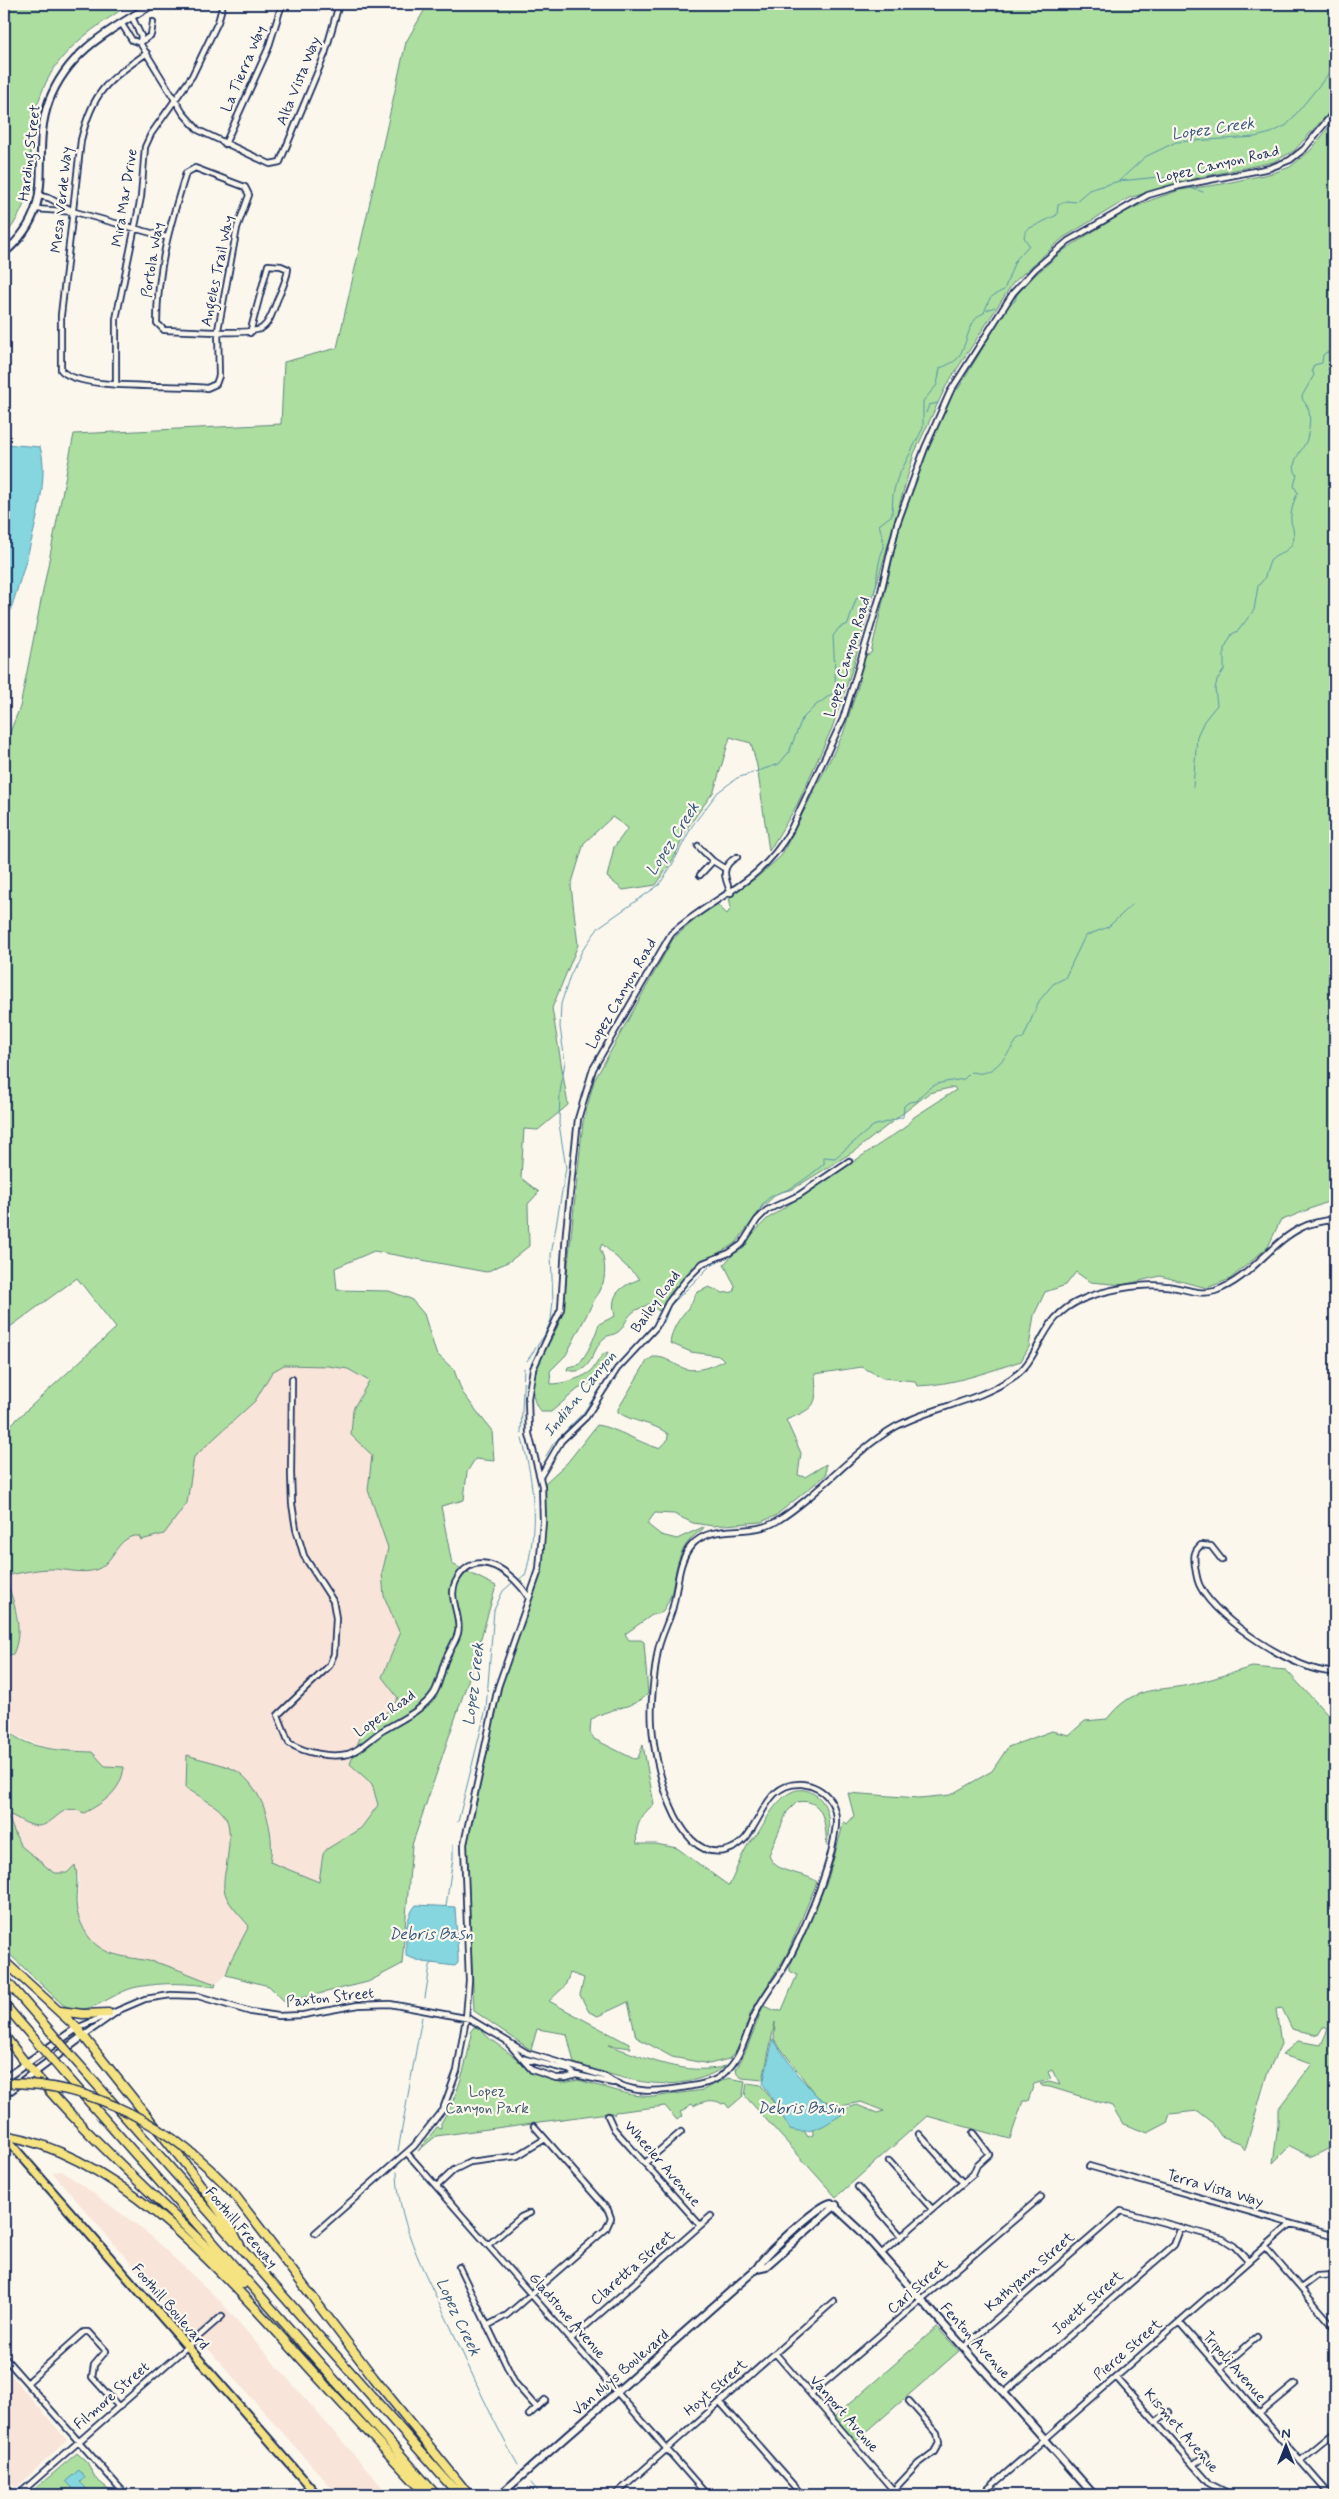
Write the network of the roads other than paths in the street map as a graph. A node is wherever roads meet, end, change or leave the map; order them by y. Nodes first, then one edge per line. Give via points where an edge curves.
1 (153, 4) edge
2 (223, 4) edge
3 (282, 4) edge
4 (339, 4) edge
5 (132, 17) junction
6 (153, 22) dead end
7 (121, 23) junction
8 (140, 43) junction
9 (147, 53) junction
10 (176, 101) junction
11 (1335, 111) edge
12 (225, 144) junction
13 (190, 170) joint
14 (40, 196) junction
15 (36, 210) junction
16 (75, 212) junction
17 (135, 228) junction
18 (166, 237) junction
19 (4, 253) edge
20 (218, 330) junction
21 (250, 332) junction
22 (116, 385) junction
23 (698, 846) dead end
24 (737, 857) dead end
25 (713, 861) junction
26 (724, 868) junction
27 (700, 875) dead end
28 (731, 893) junction
29 (849, 1161) dead end
30 (1335, 1219) edge
31 (292, 1380) dead end
32 (540, 1477) junction
33 (1222, 1560) dead end
34 (530, 1598) junction
35 (1335, 1672) edge
36 (4, 1962) edge
37 (4, 1978) edge
38 (4, 2004) edge
39 (123, 2008) junction
40 (60, 2011) junction
41 (108, 2013) junction
42 (466, 2018) junction
43 (77, 2028) junction
44 (4, 2035) edge
45 (83, 2036) junction
46 (507, 2042) junction
47 (521, 2058) junction
48 (25, 2064) junction
49 (33, 2074) junction
50 (576, 2075) junction
51 (4, 2079) edge
52 (4, 2083) edge
53 (614, 2083) junction
54 (4, 2095) edge
55 (608, 2116) dead end
56 (534, 2126) dead end
57 (681, 2132) dead end
58 (973, 2133) dead end
59 (919, 2134) dead end
60 (4, 2135) edge
61 (545, 2138) junction
62 (407, 2153) junction
63 (889, 2161) dead end
64 (645, 2163) junction
65 (1089, 2166) dead end
66 (963, 2183) junction
67 (437, 2186) junction
68 (858, 2187) dead end
69 (1041, 2197) dead end
70 (836, 2205) junction
71 (932, 2209) junction
72 (530, 2213) dead end
73 (711, 2216) dead end
74 (1291, 2224) junction
75 (700, 2225) junction
76 (1182, 2227) junction
77 (315, 2233) dead end
78 (901, 2236) junction
79 (1335, 2236) edge
80 (782, 2242) junction
81 (488, 2245) junction
82 (1264, 2247) junction
83 (788, 2248) junction
84 (242, 2249) junction
85 (880, 2254) junction
86 (1248, 2261) junction
87 (459, 2267) dead end
88 (757, 2268) junction
89 (1335, 2275) edge
90 (1301, 2288) junction
91 (531, 2294) junction
92 (922, 2300) junction
93 (834, 2301) dead end
94 (222, 2316) dead end
95 (1178, 2322) junction
96 (487, 2326) junction
97 (1335, 2328) edge
98 (1257, 2337) dead end
99 (571, 2339) junction
100 (301, 2343) junction
101 (187, 2347) junction
102 (964, 2347) junction
103 (775, 2353) junction
104 (4, 2357) edge
105 (1220, 2369) junction
106 (1116, 2377) junction
107 (27, 2383) junction
108 (1295, 2384) dead end
109 (617, 2392) junction
110 (1004, 2393) junction
111 (811, 2394) junction
112 (545, 2400) dead end
113 (909, 2401) dead end
114 (720, 2402) junction
115 (119, 2407) junction
116 (537, 2408) junction
117 (1168, 2412) dead end
118 (1259, 2414) junction
119 (529, 2415) dead end
120 (1157, 2422) junction
121 (1335, 2432) edge
122 (1045, 2440) junction
123 (79, 2442) junction
124 (666, 2448) junction
125 (1205, 2455) dead end
126 (1300, 2461) junction
127 (1193, 2466) junction
128 (4, 2486) edge
129 (894, 2491) junction
130 (12, 2495) edge
131 (18, 2495) edge
132 (126, 2495) edge
133 (317, 2495) edge
134 (426, 2495) edge
135 (436, 2495) edge
136 (458, 2495) edge
137 (469, 2495) edge
138 (500, 2495) edge
139 (615, 2495) edge
140 (707, 2495) edge
141 (802, 2495) edge
142 (889, 2495) edge
143 (981, 2495) edge
144 (1094, 2495) edge
145 (1232, 2495) edge
146 (1330, 2495) edge

1 - 5 street, Harding Street
2 - 10 street, Mira Mar Drive via 218,22 192,76
3 - 12 street, La Tierra Way via 268,49
4 - 12 street, Alta Vista Way via 330,38 280,162 270,164
5 - 7 street, Harding Street
5 - 8 street via 141,36
6 - 8 street via 154,31
7 - 8 street via 132,40
7 - 14 street, Harding Street via 88,44 54,91 44,120
8 - 9 street
9 - 10 street
9 - 16 street, Mesa Verde Way via 111,79 92,104 82,140
10 - 12 street via 198,130
10 - 17 street, Mira Mar Drive via 151,134 146,147 142,197
11 - 28 street, Lopez Canyon Road via 1290,160 1270,168 1148,195 1068,241 1013,293 953,386 925,448 897,524 880,596 843,719 780,848 763,868
13 - 18 street, Portola Way via 186,173
13 - 20 street, Angeles Trail Way via 202,169 245,187 250,195 238,228
14 - 15 street, Harding Street
14 - 16 street
15 - 16 street
15 - 19 street, Harding Street
16 - 17 street
16 - 22 street, Mesa Verde Way via 62,315 60,366 65,375
17 - 18 street
17 - 22 street, Mira Mar Drive via 116,319
18 - 20 street, Portola Way via 157,323 164,330
20 - 21 street
20 - 22 street, Angeles Trail Way via 219,376 216,384 207,388
21 - 21 street via 268,266 288,269 265,326
23 - 25 street
24 - 26 street
25 - 26 street
25 - 27 street
26 - 28 street
28 - 32 street, Lopez Canyon Road via 671,934 593,1069 577,1128 561,1309 533,1369 528,1391 529,1434
29 - 32 street, Bailey Road via 799,1195 767,1210 742,1244 704,1263 686,1280 668,1303 656,1327 617,1369 586,1417 558,1444
30 - 53 street via 1303,1227 1247,1272 1214,1291 1196,1293 1166,1286 1141,1286 1078,1300 1056,1316 1027,1362 1012,1379 895,1428 772,1525 749,1531 705,1535 691,1546 682,1561 674,1605 659,1645 652,1713 658,1768 683,1829 692,1842 705,1849 728,1850 742,1842 777,1790 799,1784 817,1788 833,1804 836,1813 834,1840 827,1869 796,1943 757,2009 742,2049 727,2071 703,2084 658,2092
31 - 34 street, Lopez Road via 290,1443 295,1521 304,1556 330,1595 336,1618 334,1654 329,1666 278,1715 286,1738 294,1746 309,1752 348,1754 411,1714 433,1694 458,1632 453,1590 465,1570 486,1563 499,1567
32 - 34 street, Lopez Canyon Road via 541,1556
33 - 35 street via 1210,1546 1200,1545 1194,1556 1196,1576 1211,1603 1258,1642 1308,1668
34 - 42 street, Lopez Canyon Road via 498,1688 464,1844 469,1964
36 - 40 highway
37 - 84 highway, Foothill Freeway, bridge
38 - 100 highway, Foothill Freeway, bridge
39 - 41 street, Paxton Street
39 - 42 street, Paxton Street via 152,1998 179,1994 208,1998 265,2015 297,2016 376,2004
39 - 45 street, Paxton Street
40 - 41 highway
40 - 43 highway
41 - 43 street, Paxton Street
42 - 46 street, Paxton Street via 482,2024
42 - 62 street, Lopez Canyon Road via 460,2062 450,2094 439,2116
43 - 45 highway
43 - 48 street, Paxton Street
44 - 48 highway
45 - 49 street, Paxton Street
45 - 84 highway via 186,2164 229,2224
46 - 47 street
46 - 53 street via 532,2054 604,2076
47 - 50 street via 569,2070
47 - 50 street via 532,2070 556,2078
48 - 49 highway
48 - 51 street, Paxton Street
49 - 54 street, Paxton Street
49 - 100 highway
50 - 53 street
52 - 137 highway, bridge via 77,2092 128,2112 185,2146 201,2160 234,2194 374,2378
55 - 64 street, Wheeler Avenue via 614,2129
56 - 61 street
57 - 64 street
58 - 66 street via 989,2154
59 - 66 street
60 - 101 main road, Foothill Boulevard
60 - 134 highway via 55,2150 87,2166 178,2231 228,2280
61 - 67 street via 517,2156 470,2162 454,2170
61 - 91 street via 608,2210 611,2218 606,2229
62 - 67 street, Gladstone Avenue
62 - 77 street
63 - 71 street
64 - 75 street, Wheeler Avenue
65 - 74 street, Terra Vista Way
66 - 71 street
67 - 81 street, Gladstone Avenue
68 - 78 street
69 - 92 street, Carl Street
70 - 80 street, Van Nuys Boulevard via 831,2202 823,2206
70 - 83 street, Van Nuys Boulevard
70 - 85 street, Fenton Avenue
71 - 78 street
72 - 81 street via 521,2216
73 - 75 street, Claretta Street
74 - 79 street, Terra Vista Way
74 - 82 street, Pierce Street
75 - 99 street, Claretta Street
76 - 86 street via 1223,2239
76 - 102 street, Kathyann Street via 1121,2211
76 - 110 street, Jouett Street via 1174,2245
78 - 85 street
80 - 83 street
80 - 88 street, Van Nuys Boulevard via 761,2260
81 - 91 street, Gladstone Avenue
82 - 86 street, Pierce Street
82 - 90 street
83 - 88 street, Van Nuys Boulevard via 766,2266
84 - 136 highway, Foothill Freeway
85 - 92 street, Fenton Avenue
86 - 95 street, Pierce Street
87 - 96 street
88 - 109 street, Van Nuys Boulevard
89 - 90 street via 1317,2276
90 - 97 street
91 - 96 street via 507,2315
91 - 99 street, Gladstone Avenue
92 - 102 street, Fenton Avenue
92 - 111 street, Carl Street
93 - 103 street, Hoyt Street
94 - 101 street, Filmore Street
95 - 105 street, Tripoli Avenue
95 - 106 street, Pierce Street
96 - 116 street via 515,2384
98 - 105 street
99 - 109 street, Gladstone Avenue
100 - 135 highway, Foothill Freeway
101 - 115 street, Filmore Street
101 - 133 main road, Foothill Boulevard
102 - 110 street, Fenton Avenue
103 - 111 street, Vanport Avenue
103 - 114 street, Hoyt Street
104 - 107 street
105 - 118 street, Tripoli Avenue
106 - 120 street, Kismet Avenue
106 - 122 street, Pierce Street
107 - 115 street via 84,2332 89,2332 106,2351 94,2364 92,2377
107 - 123 street
108 - 118 street
109 - 124 street, Gladstone Avenue
109 - 138 street, Van Nuys Boulevard
110 - 122 street, Fenton Avenue
111 - 129 street, Vanport Avenue
112 - 116 street
113 - 129 street via 937,2433 939,2443 934,2452 918,2464
114 - 124 street, Hoyt Street
114 - 141 street
115 - 123 street, Filmore Street
116 - 119 street
117 - 120 street
118 - 126 street, Tripoli Avenue
120 - 127 street, Kismet Avenue
121 - 126 street
122 - 143 street, Pierce Street
122 - 144 street, Fenton Avenue
123 - 131 street, Filmore Street
123 - 132 street
124 - 139 street, Hoyt Street
124 - 140 street, Gladstone Avenue
125 - 127 street
126 - 146 street, Tripoli Avenue
127 - 145 street, Kismet Avenue via 1210,2484
128 - 130 street
129 - 142 street

